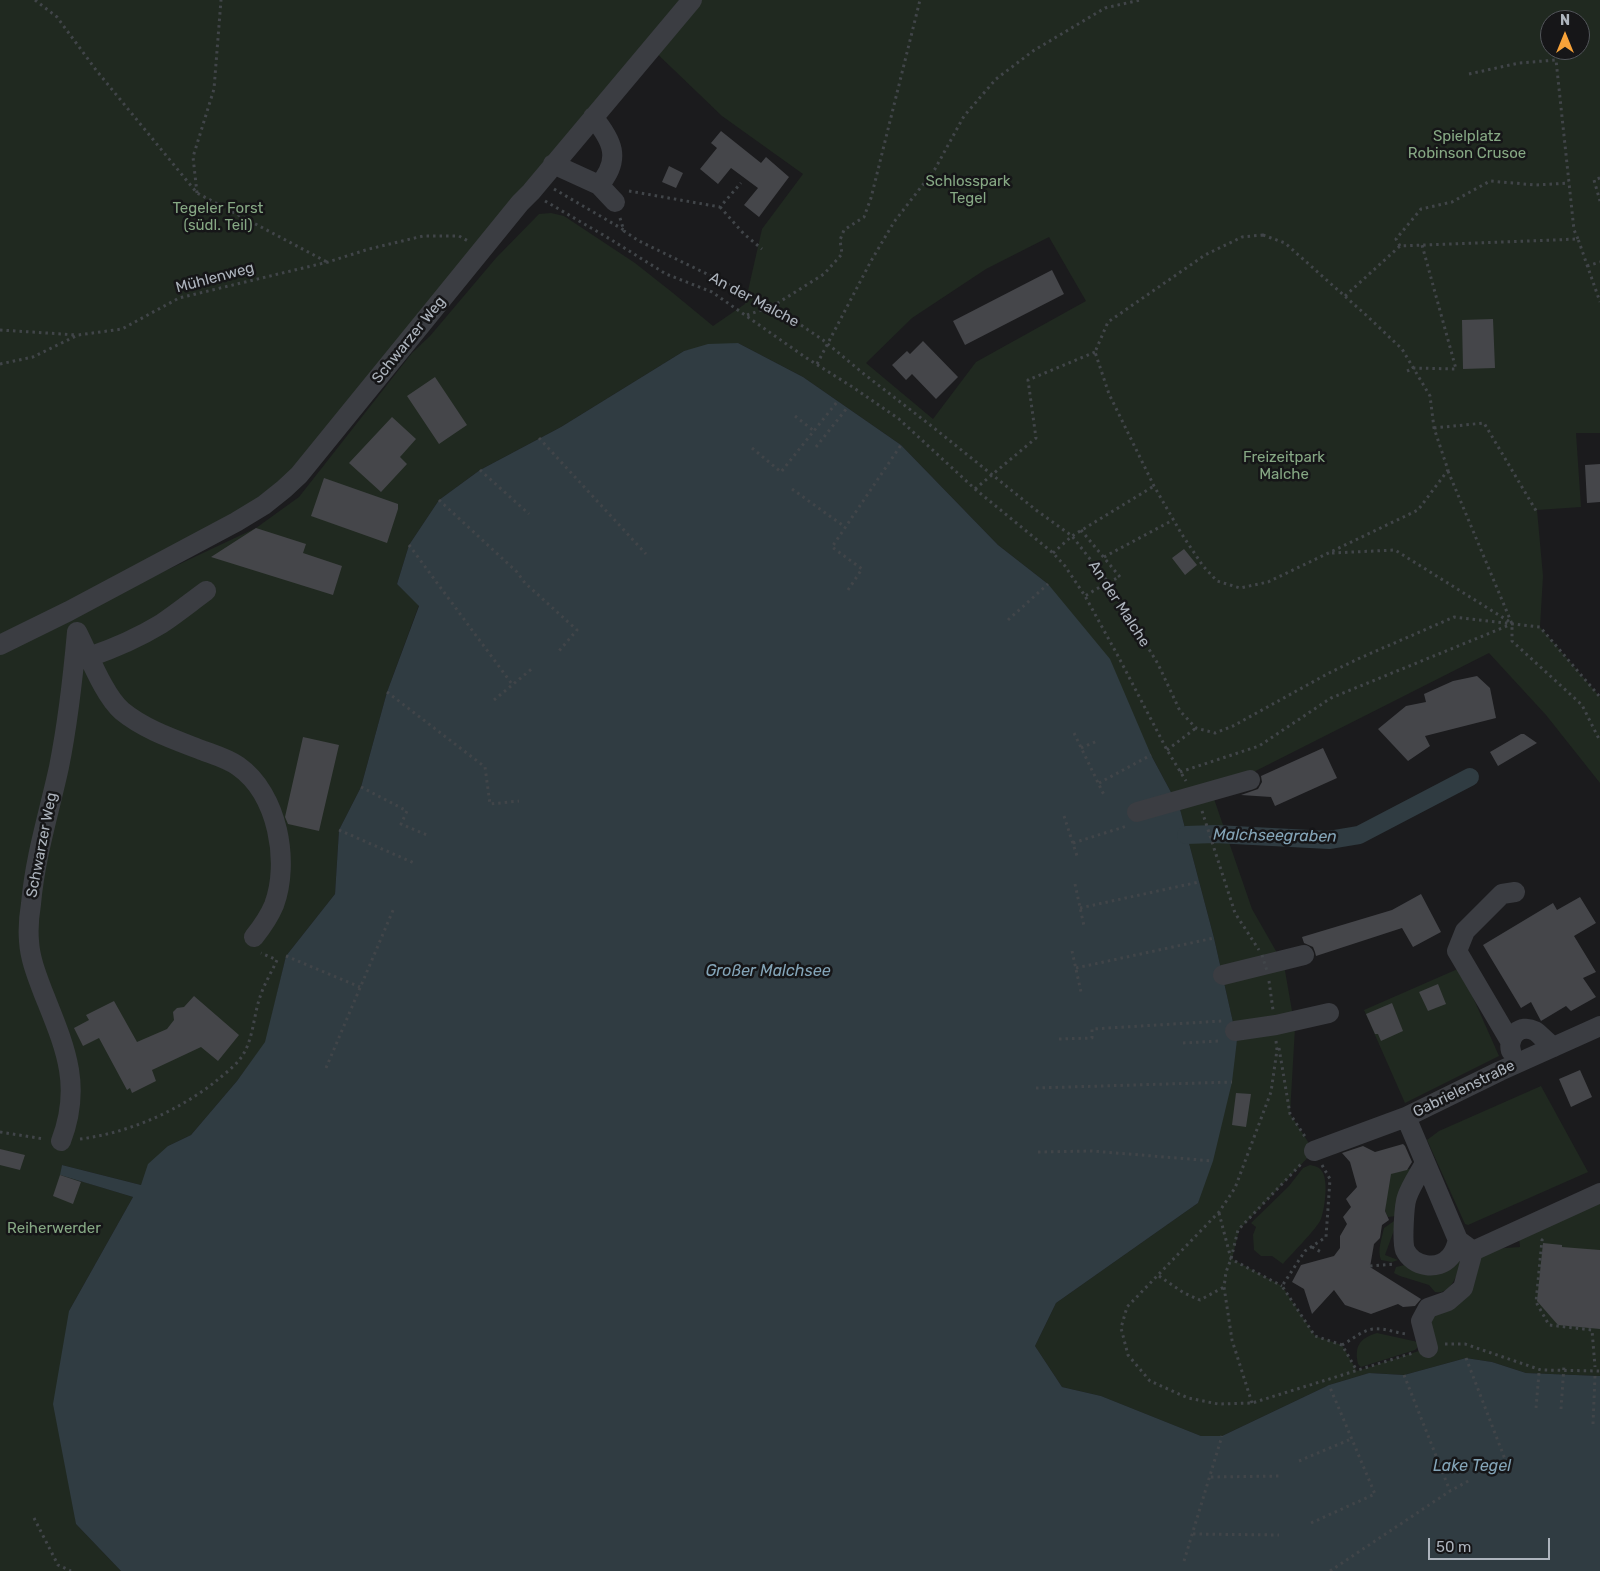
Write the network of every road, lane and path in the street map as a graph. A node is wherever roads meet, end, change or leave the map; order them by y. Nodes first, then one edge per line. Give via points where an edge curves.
1 (35, 0) edge
2 (221, 0) edge
3 (692, 0) edge
4 (920, 0) edge
5 (1140, 0) edge
6 (1469, 74) dead end
7 (593, 117) junction
8 (553, 164) junction
9 (1600, 178) edge
10 (741, 183) dead end
11 (1569, 183) junction
12 (599, 185) junction
13 (540, 189) junction
14 (197, 193) junction
15 (622, 196) junction
16 (1600, 201) edge
17 (720, 207) junction
18 (624, 231) junction
19 (1578, 238) junction
20 (471, 243) dead end
21 (1422, 245) junction
22 (1400, 246) junction
23 (762, 249) dead end
24 (328, 262) junction
25 (1600, 262) edge
26 (1587, 266) junction
27 (1345, 296) junction
28 (1600, 302) edge
29 (773, 306) junction
30 (747, 315) junction
31 (0, 330) edge
32 (78, 335) junction
33 (828, 343) junction
34 (1095, 352) junction
35 (0, 364) edge
36 (816, 364) junction
37 (1414, 368) junction
38 (1407, 371) dead end
39 (837, 402) dead end
40 (847, 408) dead end
41 (795, 416) dead end
42 (1434, 428) junction
43 (814, 431) junction
44 (539, 438) dead end
45 (901, 445) dead end
46 (816, 447) dead end
47 (752, 448) dead end
48 (480, 470) dead end
49 (1448, 470) junction
50 (992, 474) junction
51 (1154, 486) junction
52 (792, 489) dead end
53 (975, 489) junction
54 (438, 500) dead end
55 (529, 514) dead end
56 (1538, 514) dead end
57 (1173, 520) junction
58 (845, 527) junction
59 (1081, 530) junction
60 (1072, 536) junction
61 (408, 545) dead end
62 (1053, 553) junction
63 (1329, 553) junction
64 (646, 554) dead end
65 (1104, 557) junction
66 (1108, 582) junction
67 (1048, 584) dead end
68 (848, 590) dead end
69 (206, 591) dead end
70 (1086, 596) junction
71 (69, 611) junction
72 (1008, 620) dead end
73 (1512, 624) junction
74 (77, 632) junction
75 (0, 645) edge
76 (558, 651) dead end
77 (90, 657) junction
78 (534, 666) dead end
79 (512, 684) junction
80 (387, 692) dead end
81 (1600, 697) edge
82 (494, 700) dead end
83 (1196, 728) junction
84 (1074, 732) dead end
85 (1600, 740) edge
86 (1097, 741) dead end
87 (1082, 748) junction
88 (1167, 750) junction
89 (1150, 755) dead end
90 (1250, 780) dead end
91 (1099, 783) junction
92 (362, 786) dead end
93 (1104, 795) dead end
94 (519, 801) dead end
95 (1137, 812) dead end
96 (1064, 816) dead end
97 (1207, 825) dead end
98 (339, 830) dead end
99 (427, 835) dead end
100 (1078, 859) dead end
101 (414, 863) dead end
102 (1199, 882) dead end
103 (1076, 884) dead end
104 (1515, 892) dead end
105 (394, 908) dead end
106 (1080, 908) junction
107 (1084, 926) dead end
108 (254, 938) dead end
109 (1214, 938) dead end
110 (1072, 951) dead end
111 (1304, 955) dead end
112 (286, 956) dead end
113 (277, 960) dead end
114 (1076, 968) junction
115 (1223, 975) dead end
116 (360, 987) junction
117 (1081, 992) dead end
118 (1329, 1013) dead end
119 (1276, 1025) junction
120 (1600, 1026) edge
121 (1229, 1031) junction
122 (1059, 1039) dead end
123 (1510, 1040) junction
124 (1183, 1043) dead end
125 (1554, 1047) junction
126 (1522, 1061) junction
127 (326, 1068) dead end
128 (1232, 1082) dead end
129 (1036, 1088) dead end
130 (1406, 1117) junction
131 (0, 1132) edge
132 (61, 1141) junction
133 (1314, 1151) junction
134 (1038, 1152) dead end
135 (1213, 1161) dead end
136 (1425, 1163) junction
137 (1600, 1193) edge
138 (1219, 1212) junction
139 (1548, 1236) dead end
140 (1312, 1246) junction
141 (1465, 1246) junction
142 (1323, 1253) dead end
143 (1232, 1259) junction
144 (1398, 1263) dead end
145 (1370, 1266) dead end
146 (1159, 1276) junction
147 (1224, 1286) junction
148 (1282, 1286) junction
149 (1426, 1340) junction
150 (1342, 1345) junction
151 (1466, 1358) dead end
152 (1595, 1367) dead end
153 (1564, 1368) junction
154 (1541, 1370) junction
155 (1600, 1371) edge
156 (1357, 1372) junction
157 (1404, 1375) dead end
158 (1595, 1376) dead end
159 (1329, 1385) dead end
160 (1252, 1403) junction
161 (1536, 1408) dead end
162 (1561, 1409) dead end
163 (1593, 1424) dead end
164 (1222, 1436) dead end
165 (1352, 1439) junction
166 (1299, 1461) dead end
167 (1508, 1467) dead end
168 (1282, 1476) dead end
169 (1211, 1477) junction
170 (1470, 1480) dead end
171 (1450, 1491) junction
172 (34, 1518) dead end
173 (1311, 1523) dead end
174 (1193, 1534) junction
175 (1279, 1535) dead end
176 (1184, 1561) dead end
177 (71, 1571) edge
178 (1330, 1571) edge

1 - 14 path via 57,17
2 - 14 path via 214,89 193,157
3 - 7 street, Schwarzer Weg
4 - 29 path via 864,217 844,230 840,240 842,254 824,274
5 - 33 path via 1105,8 1033,51 996,78 964,116 935,169 894,222
6 - 11 path via 1519,63 1556,60
7 - 8 street, Schwarzer Weg
7 - 12 street via 612,145 612,163
8 - 12 street
8 - 13 street, Schwarzer Weg
9 - 16 path via 1594,180
10 - 17 path
11 - 19 path via 1574,230
11 - 22 path via 1536,185 1490,181 1452,202 1421,210 1396,239
12 - 15 street
13 - 18 path, An der Malche via 572,201
13 - 30 path via 666,274 712,292
13 - 71 street, Schwarzer Weg via 520,203 305,468 284,489 243,518 89,595
14 - 24 path
15 - 17 path
15 - 18 path
17 - 23 path
18 - 29 path, An der Malche
19 - 21 path
19 - 26 path
20 - 24 path, Mühlenweg via 459,236 423,236
21 - 22 path
21 - 37 path via 1456,369
22 - 27 path
24 - 32 path, Mühlenweg via 179,298 122,330
25 - 26 path
26 - 28 path
27 - 34 path via 1284,243 1263,235 1242,237 1205,255 1108,322
27 - 37 path via 1402,349
29 - 30 path
29 - 33 path, An der Malche
30 - 36 path
31 - 32 path
32 - 35 path, Mühlenweg via 33,357
33 - 36 path
33 - 50 path, An der Malche
34 - 50 path via 1028,380 1036,438
34 - 51 path via 1109,394
36 - 53 path via 899,418
37 - 38 path
37 - 42 path via 1430,396
39 - 43 path
40 - 46 path
41 - 43 path
42 - 49 path
42 - 56 path via 1484,424
43 - 47 path via 781,472
44 - 64 path
45 - 58 path
48 - 55 path
49 - 63 path via 1418,510
49 - 73 path
50 - 53 path
50 - 60 path, An der Malche
51 - 57 path
51 - 59 path
52 - 58 path
53 - 62 path
54 - 76 path via 577,630
57 - 63 path via 1203,566 1217,581 1240,588 1268,582
57 - 65 path
58 - 68 path via 832,547 862,569
59 - 60 path
59 - 65 path
60 - 62 path
60 - 66 path, An der Malche
61 - 79 path
62 - 70 path
63 - 73 path via 1395,550
65 - 66 path via 1120,577
66 - 70 path
66 - 83 path, An der Malche via 1158,664 1180,711
67 - 72 path
69 - 77 street via 162,623
70 - 88 path
71 - 74 street, Schwarzer Weg
71 - 75 street, Schwarzer Weg
73 - 81 path via 1540,627
73 - 83 path via 1454,618 1345,665 1233,726 1215,733
73 - 85 path via 1512,641 1582,705
73 - 88 path via 1331,698 1259,746 1180,772
74 - 77 street, Schwarzer Weg
74 - 132 street, Schwarzer Weg via 69,711 35,868 29,925 33,964 66,1050 70,1073 68,1119
77 - 108 street, Schwarzer Weg via 107,692 120,709 154,730 226,759 256,783 275,823 281,872 270,915
78 - 79 path
79 - 82 path
80 - 94 path via 485,767 490,804
83 - 88 path
84 - 87 path
86 - 87 path
87 - 91 path
89 - 91 path
90 - 95 street
91 - 93 path
92 - 99 path via 407,811 401,824
96 - 100 path
97 - 119 path, bridge via 1236,913 1262,955
98 - 101 path
102 - 106 path
103 - 106 path
104 - 123 street via 1502,894 1465,931 1457,951
105 - 116 path
106 - 107 path
109 - 114 path
110 - 114 path
111 - 115 street
112 - 116 path
113 - 132 path via 261,993 250,1040 240,1059 224,1075 195,1097 154,1119 92,1138
114 - 117 path
116 - 127 path
118 - 119 street
119 - 121 street
119 - 133 path via 1290,1114
119 - 138 path via 1277,1050 1271,1092 1235,1188
120 - 125 street, Gabrielenstraße
121 - 122 path via 1092,1029 1092,1038
121 - 124 path
123 - 125 street, Gabrielenstraße via 1516,1032 1526,1029
123 - 126 street, Gabrielenstraße via 1513,1056
125 - 126 street, Gabrielenstraße
126 - 130 street, Gabrielenstraße
128 - 129 path
130 - 133 street, Gabrielenstraße
130 - 136 street, Gabrielenstraße
131 - 132 path
133 - 140 path via 1330,1179 1326,1237
133 - 143 path via 1238,1230
134 - 135 path via 1092,1151
136 - 141 street, Gabrielenstraße
136 - 141 street via 1406,1198 1403,1241 1406,1251 1417,1263 1432,1266
137 - 141 street
138 - 143 path
138 - 146 path
139 - 152 path via 1542,1240 1536,1302 1549,1326 1592,1330
140 - 142 path
140 - 148 path
141 - 149 street via 1463,1288 1448,1301 1428,1308 1421,1320
143 - 147 path
143 - 148 path
144 - 145 path
146 - 147 path via 1200,1300
146 - 160 path via 1127,1307 1121,1328 1128,1355 1150,1381 1188,1398 1218,1404
147 - 160 path via 1232,1340
148 - 150 path via 1315,1336
149 - 150 path via 1374,1328
149 - 154 path via 1465,1344
149 - 156 path
150 - 156 path
151 - 167 path
153 - 154 path
153 - 155 path
153 - 162 path
154 - 161 path
156 - 160 path
157 - 171 path
158 - 163 path
159 - 165 path
164 - 169 path
165 - 166 path
165 - 173 path via 1375,1494
168 - 169 path
169 - 174 path
170 - 171 path
171 - 178 path
172 - 177 path via 58,1565
174 - 175 path
174 - 176 path

